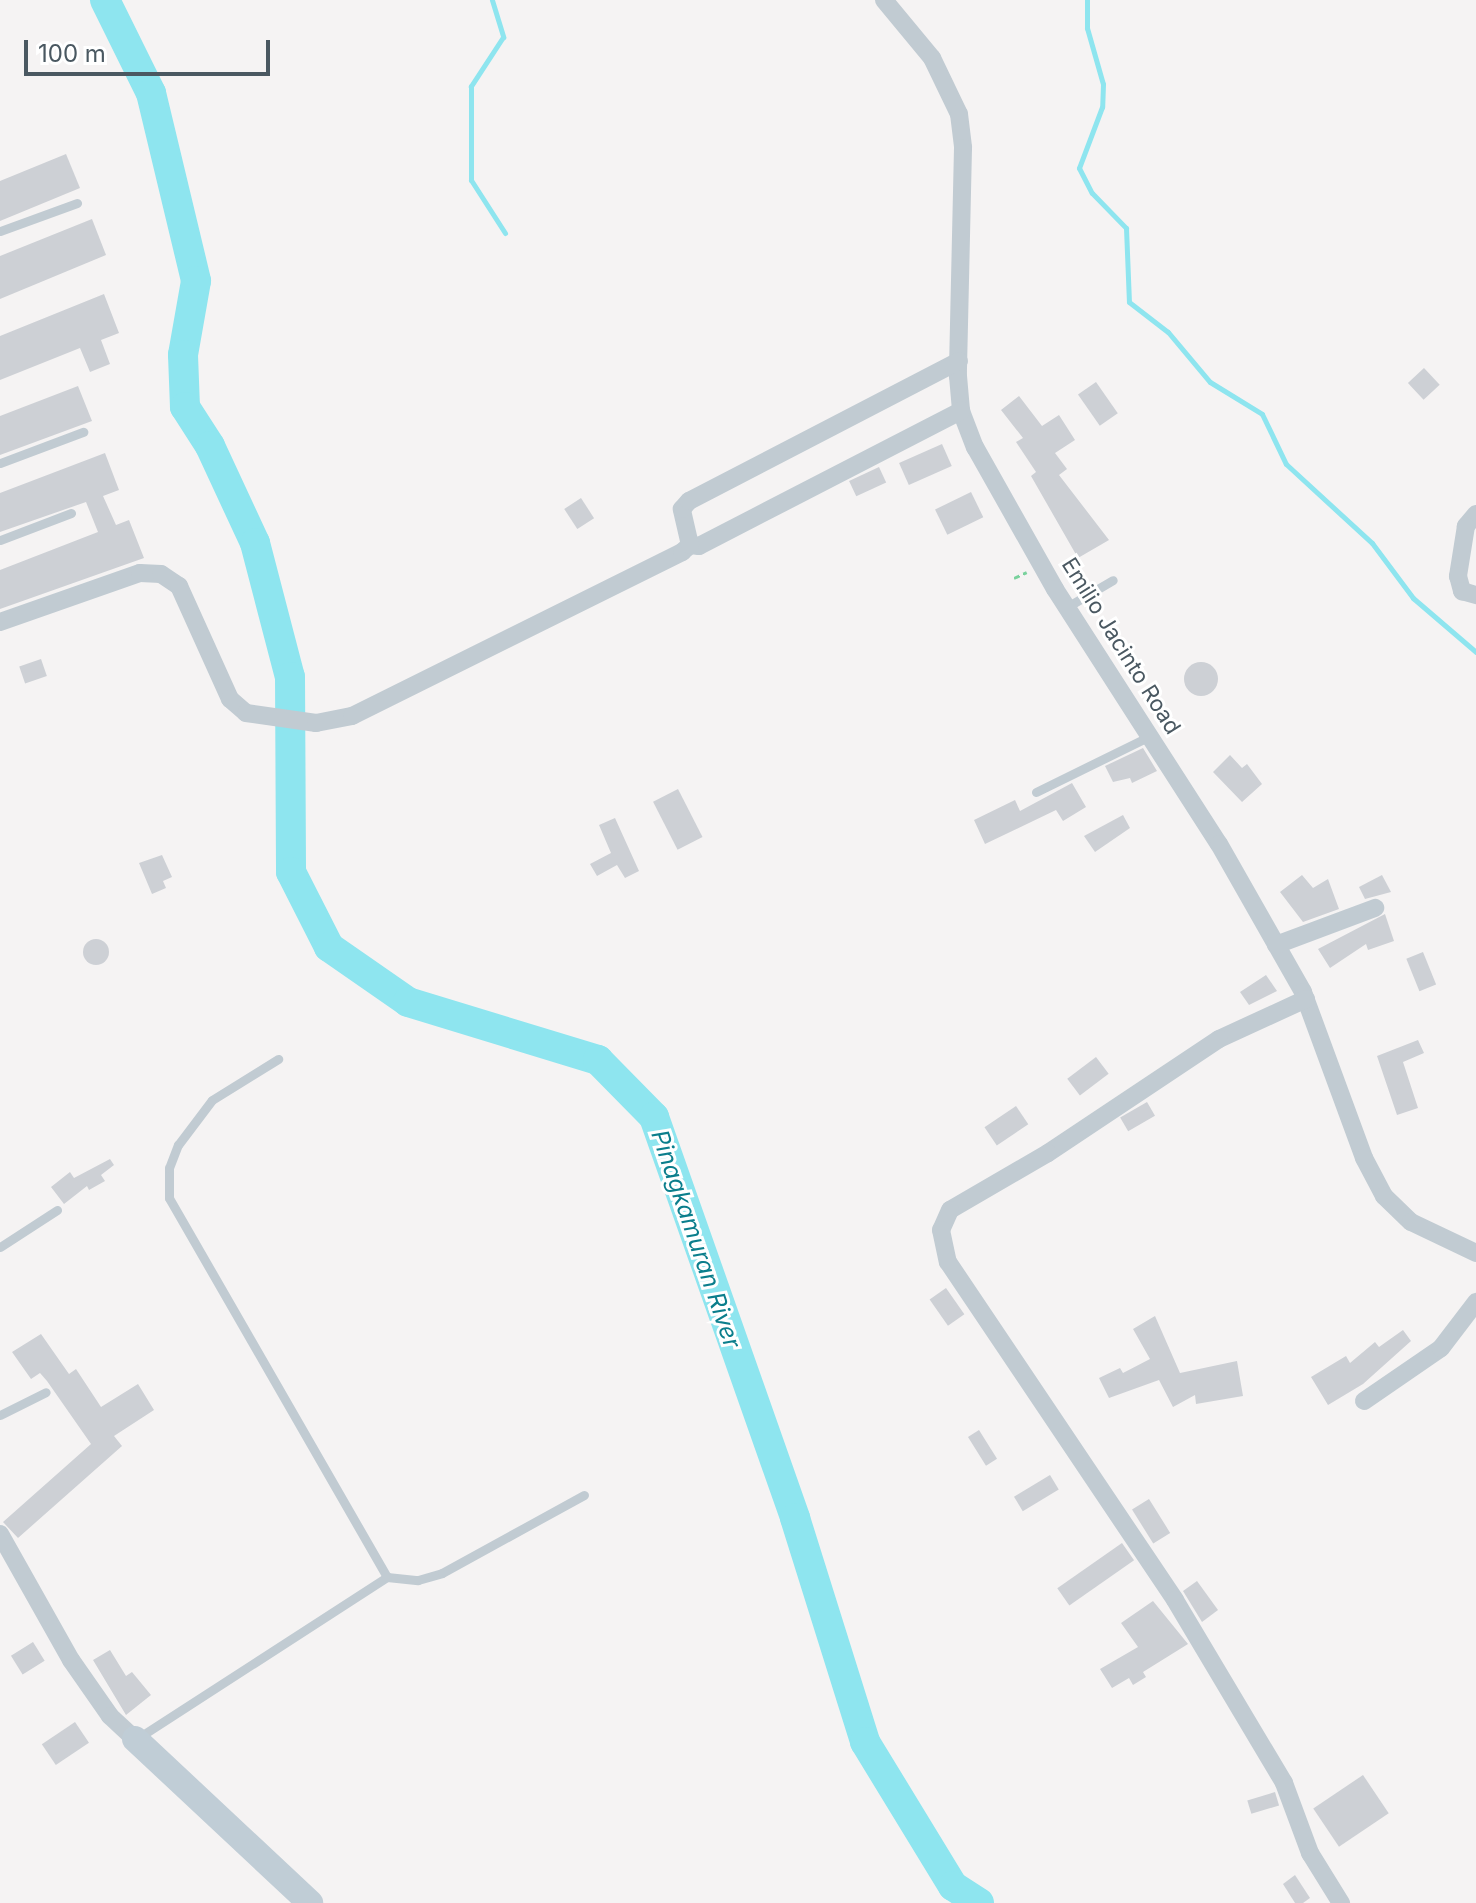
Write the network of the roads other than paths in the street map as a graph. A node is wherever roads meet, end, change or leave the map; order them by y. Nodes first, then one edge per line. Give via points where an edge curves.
1 (884, 0) edge
2 (77, 203) dead end
3 (0, 231) edge
4 (959, 361) junction
5 (961, 411) junction
6 (83, 432) dead end
7 (0, 463) edge
8 (71, 513) dead end
9 (1476, 514) edge
10 (0, 540) edge
11 (690, 545) junction
12 (1113, 580) dead end
13 (1476, 595) edge
14 (1067, 607) junction
15 (0, 622) edge
16 (1150, 736) junction
17 (1036, 792) dead end
18 (1375, 908) dead end
19 (1276, 945) junction
20 (1306, 999) junction
21 (278, 1059) dead end
22 (57, 1210) dead end
23 (0, 1247) edge
24 (1476, 1253) edge
25 (1476, 1302) edge
26 (46, 1392) dead end
27 (1364, 1401) dead end
28 (0, 1415) edge
29 (584, 1495) dead end
30 (0, 1534) edge
31 (387, 1577) junction
32 (135, 1739) junction
33 (310, 1903) edge
34 (1341, 1903) edge

1 - 4 street, Emilio Jacinto Road via 932,58 959,114
2 - 3 lane
4 - 5 street, Emilio Jacinto Road
4 - 11 street via 689,501 682,509
5 - 11 street via 699,546
5 - 14 street, Emilio Jacinto Road via 975,447
6 - 7 lane
8 - 10 lane
9 - 13 street via 1466,526 1458,576 1462,591
11 - 15 street via 352,716 316,723 263,719 230,699 189,602 179,586 161,574 140,573
12 - 14 lane
14 - 16 street, Emilio Jacinto Road
16 - 17 lane
16 - 19 street, Emilio Jacinto Road
18 - 19 street
19 - 20 street, Emilio Jacinto Road
20 - 24 street, Emilio Jacinto Road via 1364,1158 1384,1196 1411,1222
20 - 34 street via 1219,1039 1048,1153 950,1210 941,1230 948,1262 1175,1600 1284,1783 1310,1853
21 - 31 lane via 212,1100 178,1145 169,1168 169,1198
22 - 23 lane
25 - 27 street via 1441,1348
26 - 28 lane
29 - 31 lane via 442,1573 418,1580
30 - 32 street via 71,1660 110,1716
31 - 32 lane
32 - 33 street

